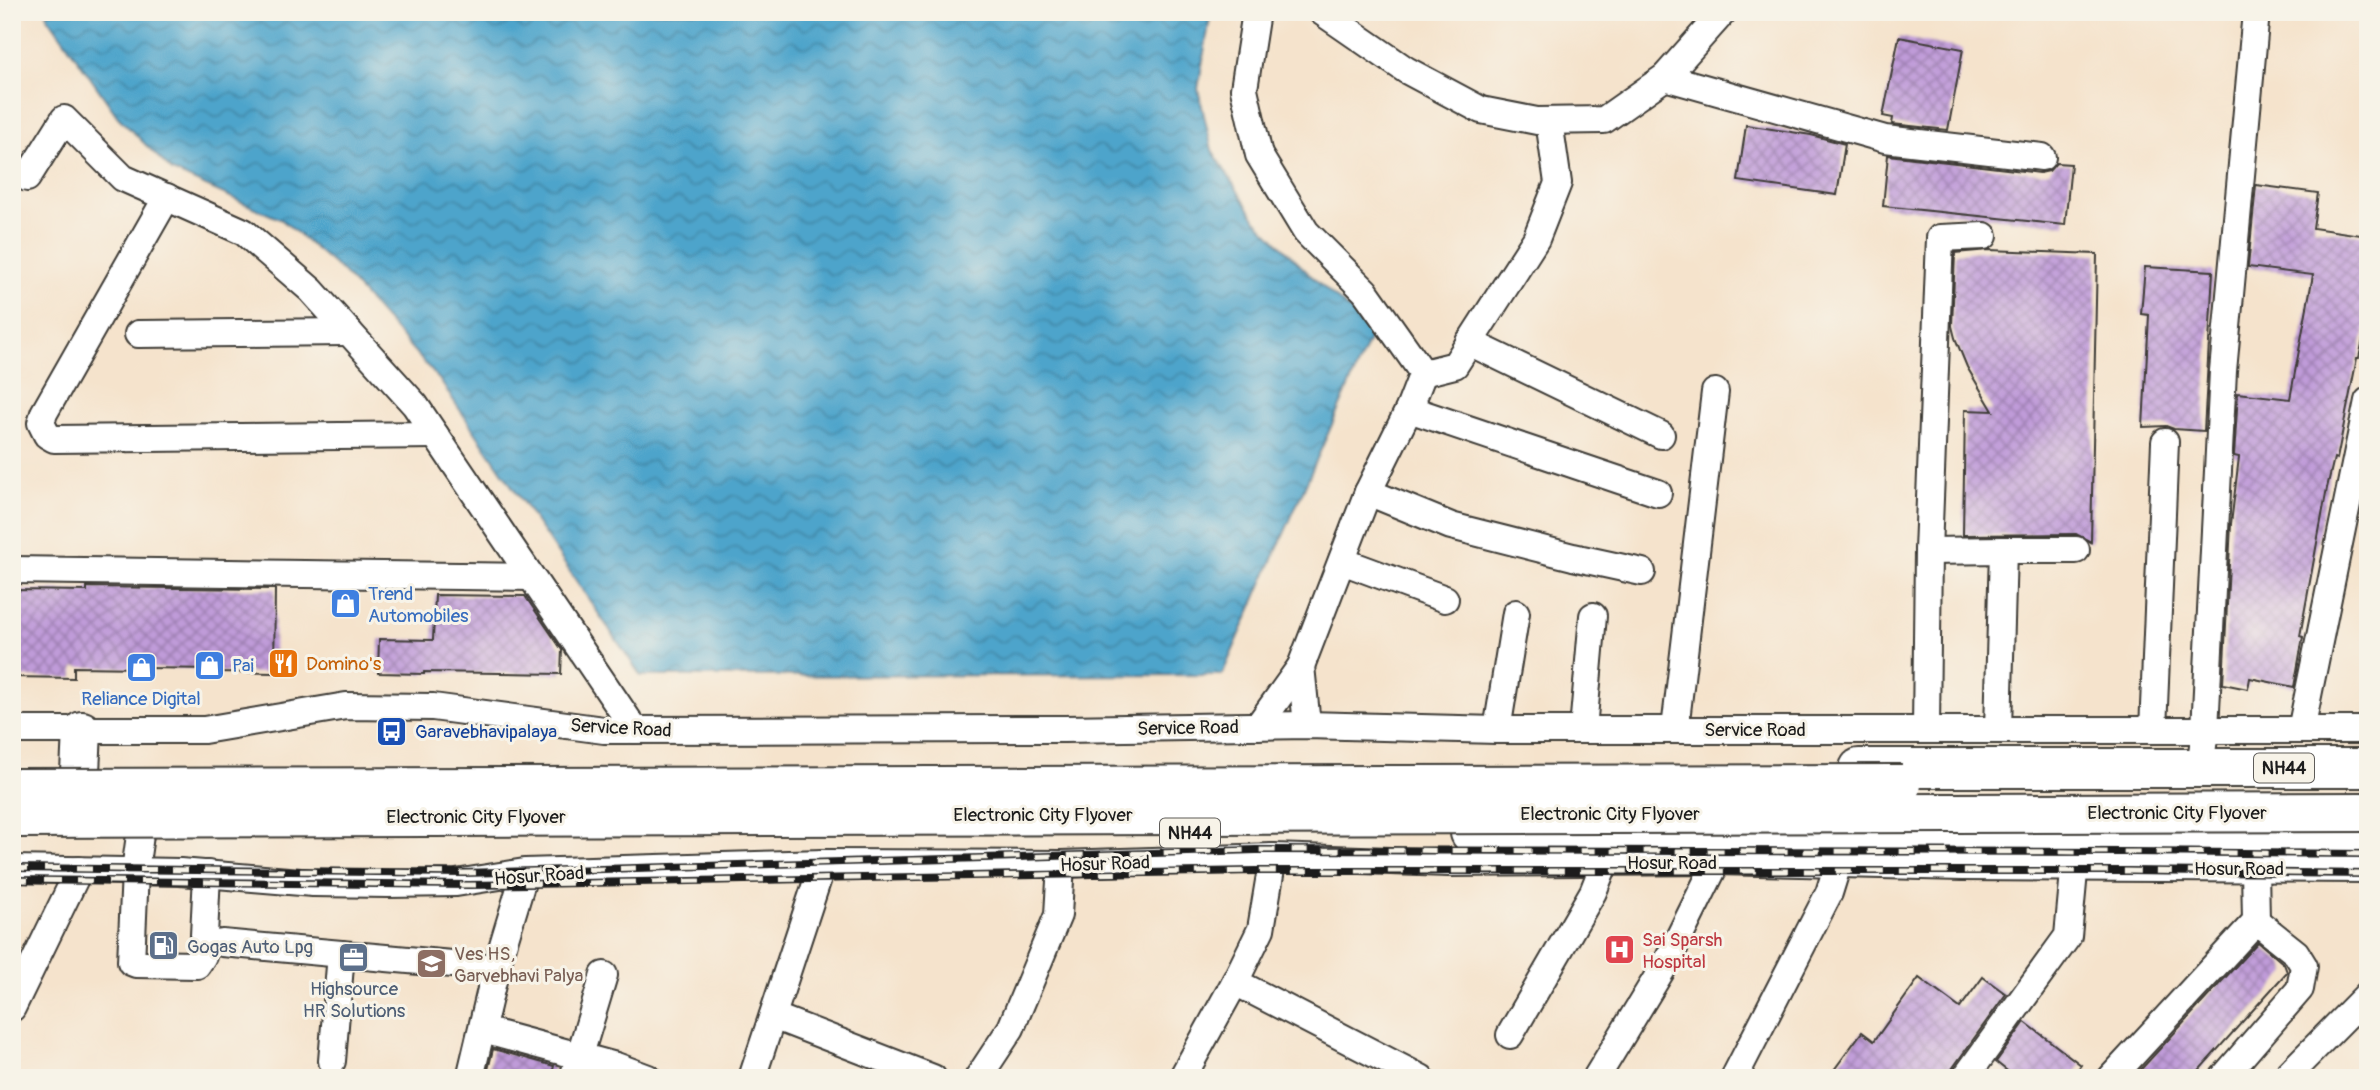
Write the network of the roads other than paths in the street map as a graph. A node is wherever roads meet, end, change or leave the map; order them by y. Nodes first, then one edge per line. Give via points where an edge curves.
1 (1256, 12) edge
2 (1322, 12) edge
3 (1723, 12) edge
4 (2256, 12) edge
5 (1665, 77) junction
6 (1549, 121) junction
7 (2042, 157) dead end
8 (12, 167) edge
9 (167, 197) junction
10 (1984, 236) dead end
11 (349, 332) junction
12 (138, 334) dead end
13 (1469, 342) junction
14 (1423, 373) junction
15 (1715, 392) dead end
16 (2368, 401) edge
17 (1409, 410) junction
18 (435, 435) junction
19 (1661, 435) dead end
20 (2165, 442) dead end
21 (1368, 492) junction
22 (1658, 494) dead end
23 (2003, 550) junction
24 (2076, 550) dead end
25 (1928, 551) junction
26 (1342, 561) junction
27 (12, 570) edge
28 (1642, 572) dead end
29 (531, 577) junction
30 (1445, 599) dead end
31 (1516, 613) dead end
32 (1593, 616) dead end
33 (1301, 666) junction
34 (1307, 725) junction
35 (1258, 726) junction
36 (1583, 729) junction
37 (1675, 729) junction
38 (1926, 729) junction
39 (1998, 729) junction
40 (12, 730) edge
41 (635, 730) junction
42 (1497, 730) junction
43 (2153, 730) junction
44 (2205, 730) junction
45 (2301, 730) junction
46 (2368, 730) edge
47 (82, 731) junction
48 (1258, 768) junction
49 (2368, 768) edge
50 (2200, 769) junction
51 (12, 772) edge
52 (80, 772) junction
53 (2368, 784) edge
54 (12, 788) edge
55 (2368, 812) edge
56 (12, 818) edge
57 (2368, 832) edge
58 (12, 835) edge
59 (1265, 845) junction
60 (2076, 851) junction
61 (137, 853) junction
62 (1717, 861) junction
63 (1605, 862) junction
64 (822, 863) junction
65 (1061, 864) junction
66 (1838, 864) junction
67 (2255, 868) junction
68 (12, 869) edge
69 (2368, 869) edge
70 (79, 870) junction
71 (525, 872) junction
72 (207, 874) junction
73 (2256, 921) junction
74 (222, 943) dead end
75 (341, 954) junction
76 (496, 968) junction
77 (604, 975) dead end
78 (1235, 982) junction
79 (2368, 994) edge
80 (12, 1008) edge
81 (773, 1016) junction
82 (483, 1030) junction
83 (1510, 1035) dead end
84 (332, 1060) dead end
85 (576, 1067) edge
86 (470, 1078) edge
87 (648, 1078) edge
88 (752, 1078) edge
89 (933, 1078) edge
90 (978, 1078) edge
91 (1182, 1078) edge
92 (1421, 1078) edge
93 (1596, 1078) edge
94 (1734, 1078) edge
95 (1965, 1078) edge
96 (2111, 1078) edge
97 (2223, 1078) edge
98 (2285, 1078) edge

1 - 14 street via 1244,89 1259,155 1306,232 1365,291
2 - 6 street via 1406,70 1481,110
3 - 5 street
4 - 44 street via 2222,370
5 - 6 street via 1604,120
5 - 7 street via 1885,139
6 - 13 street via 1558,183 1536,239
8 - 9 street via 27,178 64,119 123,178
9 - 11 street via 244,232 311,289
9 - 18 street via 44,413 41,423 47,435 54,439
10 - 25 street via 1940,238
11 - 12 street
11 - 18 street via 415,405
13 - 14 street via 1455,365
13 - 19 street
14 - 17 street
15 - 37 street
16 - 45 street
17 - 21 street
17 - 22 street
18 - 29 street
20 - 43 street
21 - 26 street
21 - 28 street via 1451,526
23 - 24 street
23 - 25 street
23 - 39 street
25 - 38 street
26 - 30 street
26 - 33 street
27 - 29 street
29 - 41 street
31 - 42 street
32 - 36 street
33 - 34 street
33 - 35 street
34 - 35 street, Service Road
34 - 42 street, Service Road
35 - 41 street, Service Road
36 - 37 street, Service Road
36 - 42 street, Service Road
37 - 38 street, Service Road
38 - 39 street, Service Road
39 - 43 street, Service Road
40 - 47 street, Service Road
41 - 47 street, Service Road via 604,730 433,706 346,706 204,730
43 - 44 street, Service Road
44 - 45 street, Service Road
44 - 50 street
45 - 46 street, Service Road
47 - 52 highway
48 - 50 highway, NH44
48 - 52 highway, NH44
48 - 59 highway
49 - 50 highway, NH44
51 - 52 highway, NH44
53 - 54 highway, Electronic City Flyover, bridge
55 - 56 highway, Electronic City Flyover, bridge
57 - 60 highway, Hosur Road / NH44
58 - 61 highway, Hosur Road / NH44
59 - 60 highway, Hosur Road / NH44
59 - 61 highway, Hosur Road / NH44
59 - 63 street, Hosur Road via 1449,863
59 - 65 street, Hosur Road
59 - 78 street via 1261,929
60 - 66 street, Hosur Road
60 - 67 street, Hosur Road
60 - 95 street via 2068,936
61 - 70 street, Hosur Road
61 - 72 street, Hosur Road
61 - 72 street via 130,958 136,964 200,963
62 - 63 street, Hosur Road
62 - 66 street, Hosur Road
62 - 93 street via 1669,958
63 - 83 street via 1593,892
64 - 65 street, Hosur Road
64 - 71 street, Hosur Road
64 - 81 street
65 - 90 street via 1058,915 1011,1028
66 - 94 street via 1829,893
67 - 69 street, Hosur Road
67 - 73 street
68 - 70 street, Hosur Road
70 - 80 street
71 - 72 street, Hosur Road via 456,883 401,884 313,883
71 - 76 street
73 - 96 street
73 - 97 street via 2296,953 2304,966 2300,989
74 - 75 street
75 - 76 street
75 - 84 street
76 - 82 street
77 - 85 street
78 - 91 street
78 - 92 street
79 - 98 street
81 - 88 street
81 - 89 street
82 - 85 street
82 - 86 street
85 - 87 street

